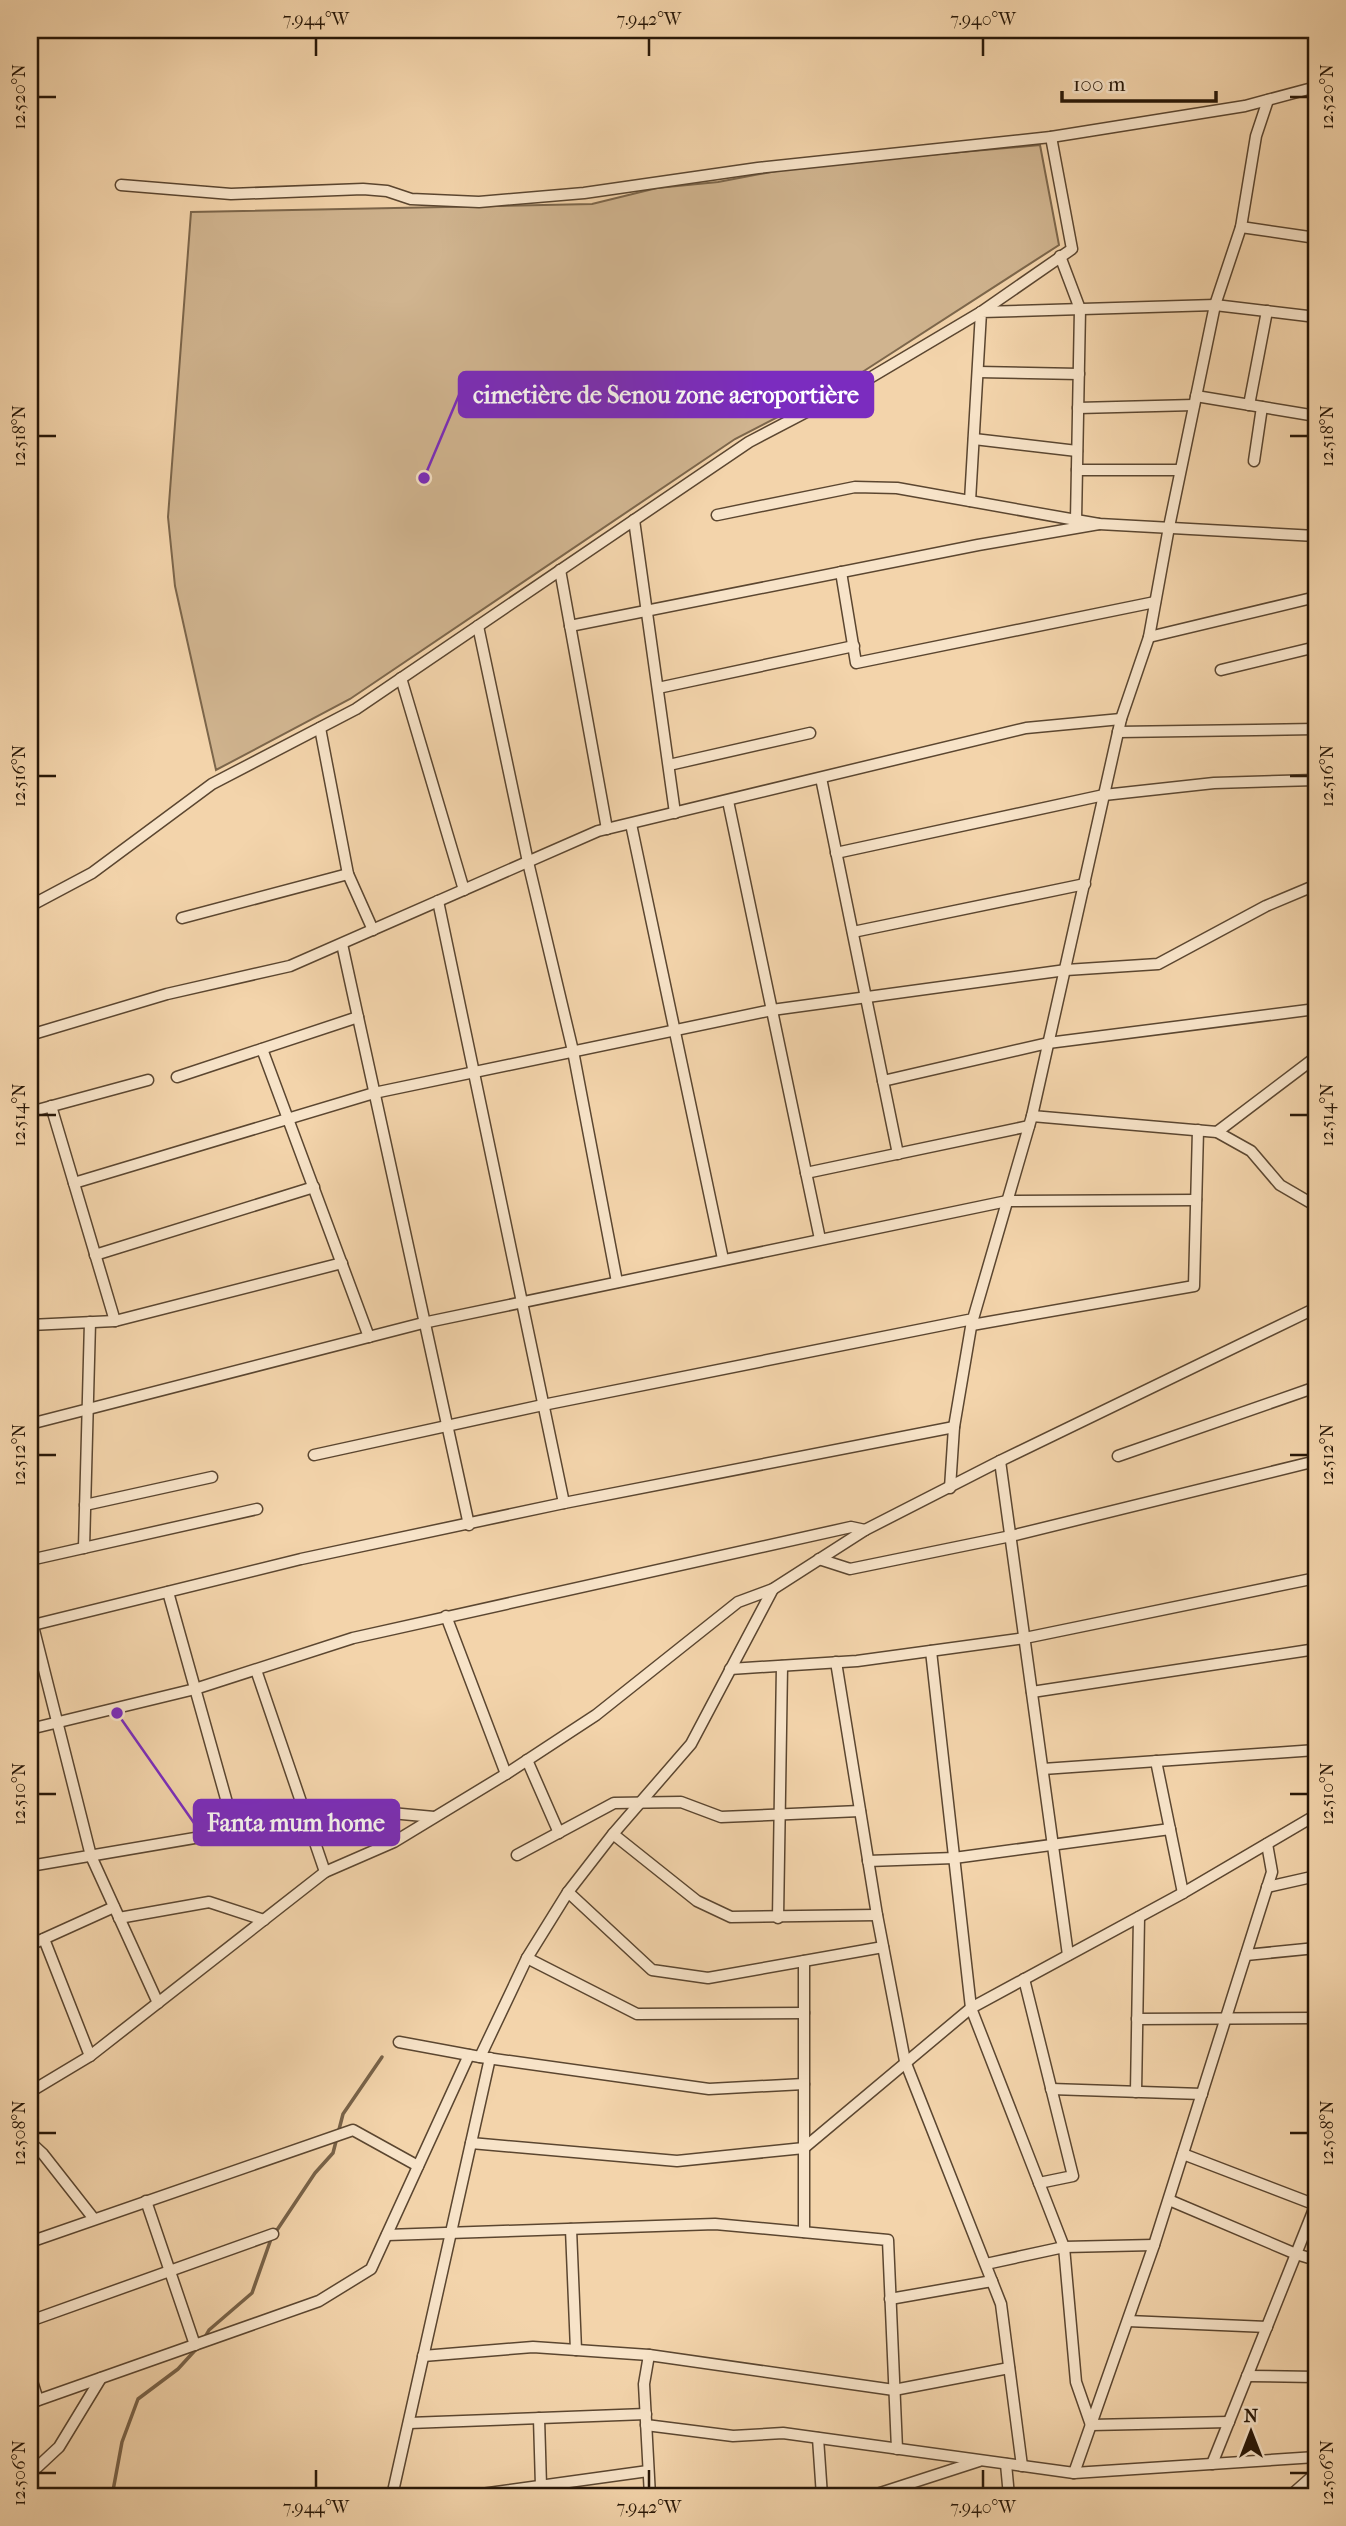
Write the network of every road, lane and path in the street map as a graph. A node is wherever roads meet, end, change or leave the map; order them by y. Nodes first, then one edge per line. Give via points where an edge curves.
1 (1316, 87) edge
2 (1268, 100) junction
3 (1051, 137) junction
4 (121, 185) dead end
5 (1241, 227) junction
6 (1316, 238) edge
7 (1060, 256) junction
8 (1215, 305) junction
9 (1080, 309) junction
10 (1267, 311) junction
11 (981, 312) junction
12 (1316, 317) edge
13 (978, 372) junction
14 (1079, 374) junction
15 (1195, 401) junction
16 (1249, 405) junction
17 (1262, 407) junction
18 (1078, 408) junction
19 (1316, 416) edge
20 (974, 439) junction
21 (1077, 450) junction
22 (1254, 461) dead end
23 (1077, 470) junction
24 (1180, 470) junction
25 (970, 501) junction
26 (717, 515) dead end
27 (634, 520) junction
28 (1076, 520) junction
29 (1099, 524) junction
30 (1169, 527) junction
31 (1316, 536) edge
32 (560, 570) junction
33 (841, 572) junction
34 (1316, 597) edge
35 (1155, 602) junction
36 (647, 611) junction
37 (478, 626) junction
38 (570, 626) junction
39 (1149, 637) junction
40 (854, 646) junction
41 (1316, 647) edge
42 (1222, 670) dead end
43 (401, 678) junction
44 (658, 688) junction
45 (1121, 719) junction
46 (320, 728) junction
47 (1316, 729) edge
48 (1118, 732) junction
49 (810, 733) dead end
50 (668, 765) junction
51 (821, 778) junction
52 (1316, 780) edge
53 (1104, 795) junction
54 (728, 801) junction
55 (676, 813) junction
56 (631, 824) junction
57 (607, 829) junction
58 (836, 853) junction
59 (528, 862) junction
60 (348, 874) junction
61 (1085, 884) junction
62 (1316, 885) edge
63 (464, 890) junction
64 (438, 901) junction
65 (30, 906) edge
66 (182, 918) dead end
67 (373, 930) junction
68 (853, 932) junction
69 (342, 944) junction
70 (1066, 971) junction
71 (866, 997) junction
72 (1316, 1009) edge
73 (772, 1010) junction
74 (358, 1017) junction
75 (675, 1030) junction
76 (30, 1035) edge
77 (1048, 1044) junction
78 (262, 1049) junction
79 (573, 1051) junction
80 (1316, 1057) edge
81 (474, 1072) junction
82 (177, 1077) dead end
83 (148, 1080) dead end
84 (883, 1082) junction
85 (374, 1093) junction
86 (51, 1106) junction
87 (30, 1112) edge
88 (288, 1119) junction
89 (1030, 1121) junction
90 (1198, 1130) junction
91 (1217, 1132) junction
92 (898, 1154) junction
93 (806, 1173) junction
94 (74, 1183) junction
95 (314, 1187) junction
96 (1196, 1200) junction
97 (1007, 1201) junction
98 (1316, 1206) edge
99 (820, 1239) junction
100 (95, 1255) junction
101 (723, 1259) junction
102 (342, 1263) junction
103 (617, 1282) junction
104 (522, 1302) junction
105 (1316, 1308) edge
106 (115, 1321) junction
107 (90, 1322) junction
108 (972, 1322) junction
109 (423, 1323) junction
110 (30, 1325) edge
111 (369, 1336) junction
112 (1316, 1387) edge
113 (543, 1405) junction
114 (88, 1409) junction
115 (30, 1423) edge
116 (447, 1426) junction
117 (954, 1427) junction
118 (314, 1455) dead end
119 (1118, 1456) dead end
120 (1000, 1461) junction
121 (1316, 1461) edge
122 (212, 1477) dead end
123 (950, 1488) junction
124 (564, 1503) junction
125 (85, 1505) junction
126 (257, 1509) dead end
127 (469, 1525) junction
128 (865, 1530) junction
129 (1011, 1536) junction
130 (84, 1548) junction
131 (819, 1559) junction
132 (30, 1560) edge
133 (1316, 1578) edge
134 (773, 1589) junction
135 (168, 1592) junction
136 (446, 1616) junction
137 (31, 1620) edge
138 (1025, 1638) junction
139 (1316, 1649) edge
140 (931, 1651) junction
141 (836, 1662) junction
142 (782, 1666) junction
143 (730, 1669) junction
144 (256, 1670) junction
145 (195, 1689) junction
146 (1032, 1692) junction
147 (57, 1722) junction
148 (30, 1729) edge
149 (1316, 1750) edge
150 (527, 1760) junction
151 (1156, 1761) junction
152 (1043, 1769) junction
153 (506, 1774) junction
154 (640, 1803) junction
155 (860, 1811) junction
156 (780, 1814) junction
157 (1316, 1815) edge
158 (434, 1817) junction
159 (307, 1819) junction
160 (1170, 1829) junction
161 (235, 1831) junction
162 (559, 1833) junction
163 (613, 1834) junction
164 (1053, 1844) junction
165 (1268, 1844) junction
166 (517, 1855) dead end
167 (91, 1856) junction
168 (954, 1858) junction
169 (868, 1861) junction
170 (30, 1867) edge
171 (325, 1872) junction
172 (1316, 1876) edge
173 (1267, 1887) junction
174 (568, 1892) junction
175 (1183, 1893) junction
176 (116, 1912) junction
177 (877, 1915) junction
178 (1139, 1917) junction
179 (778, 1918) junction
180 (264, 1920) junction
181 (44, 1939) junction
182 (30, 1945) edge
183 (883, 1947) junction
184 (1316, 1948) edge
185 (1068, 1955) junction
186 (1246, 1955) junction
187 (527, 1958) junction
188 (804, 1961) junction
189 (1024, 1979) junction
190 (158, 2003) junction
191 (971, 2008) junction
192 (804, 2013) junction
193 (1226, 2018) junction
194 (1316, 2018) edge
195 (1137, 2019) junction
196 (399, 2042) dead end
197 (90, 2056) junction
198 (480, 2056) junction
199 (905, 2061) junction
200 (804, 2084) junction
201 (1051, 2089) junction
202 (30, 2092) edge
203 (1136, 2092) junction
204 (1202, 2094) junction
205 (30, 2142) edge
206 (471, 2143) junction
207 (804, 2148) junction
208 (1183, 2154) junction
209 (418, 2166) junction
210 (1039, 2183) junction
211 (1169, 2200) junction
212 (146, 2201) junction
213 (1316, 2205) edge
214 (94, 2220) junction
215 (570, 2229) junction
216 (804, 2232) junction
217 (451, 2233) junction
218 (273, 2234) dead end
219 (387, 2235) junction
220 (30, 2242) edge
221 (1154, 2245) junction
222 (1064, 2247) junction
223 (1296, 2254) junction
224 (1316, 2260) edge
225 (986, 2264) junction
226 (170, 2271) junction
227 (992, 2281) junction
228 (890, 2298) junction
229 (30, 2321) edge
230 (1128, 2321) junction
231 (1267, 2326) junction
232 (195, 2345) junction
233 (576, 2350) junction
234 (649, 2354) junction
235 (424, 2356) junction
236 (1009, 2368) junction
237 (30, 2375) edge
238 (1247, 2376) junction
239 (1316, 2377) edge
240 (100, 2378) junction
241 (894, 2390) junction
242 (34, 2402) edge
243 (538, 2418) junction
244 (646, 2420) junction
245 (1229, 2422) junction
246 (409, 2423) junction
247 (1091, 2425) junction
248 (818, 2438) junction
249 (897, 2449) junction
250 (1316, 2457) edge
251 (981, 2460) junction
252 (1006, 2464) junction
253 (1212, 2464) junction
254 (1021, 2466) junction
255 (648, 2471) junction
256 (1074, 2473) junction
257 (1316, 2473) edge
258 (30, 2474) edge
259 (541, 2486) junction
260 (392, 2496) edge
261 (467, 2496) edge
262 (650, 2496) edge
263 (822, 2496) edge
264 (871, 2496) edge
265 (1009, 2496) edge
266 (1290, 2496) edge

1 - 2 street
2 - 3 street
2 - 5 street via 1256,136
3 - 4 street via 479,202 411,199 363,189 231,194
3 - 7 street via 1072,248
5 - 6 street
5 - 8 street
7 - 9 street
7 - 11 street
8 - 9 street
8 - 10 street
8 - 15 street
9 - 11 street
9 - 14 street
10 - 12 street
10 - 16 street
11 - 13 street
11 - 27 street via 749,442
13 - 14 street
13 - 20 street
14 - 18 street
15 - 16 street
15 - 18 street
15 - 24 street
16 - 17 street
17 - 19 street
17 - 22 street
18 - 21 street
20 - 21 street
20 - 25 street
21 - 23 street
23 - 24 street
23 - 28 street
24 - 30 street
25 - 26 street via 897,488 855,487
25 - 28 street
27 - 32 street
27 - 36 street
28 - 29 street
29 - 30 street
29 - 33 street
30 - 31 street
30 - 35 street
32 - 37 street
32 - 38 street
33 - 36 street
33 - 40 street
34 - 39 street
35 - 39 street
35 - 40 street via 856,663
36 - 38 street
36 - 44 street
37 - 43 street
37 - 59 street
38 - 57 street
39 - 45 street
40 - 44 street
41 - 42 street
43 - 46 street
43 - 63 street
44 - 50 street
45 - 48 street
45 - 51 street via 1026,728
46 - 60 street
46 - 65 street via 212,784 92,873
47 - 48 street
48 - 53 street
49 - 50 street
50 - 55 street
51 - 54 street
51 - 58 street
52 - 53 street via 1214,783
53 - 58 street
53 - 61 street
54 - 55 street
54 - 73 street
55 - 56 street
56 - 57 street
56 - 75 street
57 - 59 street
58 - 68 street
59 - 63 street
59 - 79 street
60 - 66 street
60 - 67 street
61 - 68 street
61 - 70 street
62 - 70 street via 1266,906 1158,964
63 - 64 street
64 - 67 street
64 - 81 street
67 - 69 street
68 - 71 street
69 - 74 street
69 - 76 street via 290,966 167,994
70 - 71 street
70 - 77 street
71 - 73 street
71 - 84 street
72 - 77 street
73 - 75 street
73 - 93 street
74 - 78 street
74 - 85 street
75 - 79 street
75 - 101 street
77 - 84 street
77 - 89 street
78 - 82 street
78 - 88 street
79 - 81 street
79 - 103 street
80 - 91 street
81 - 85 street
81 - 104 street
83 - 86 street
84 - 92 street
85 - 88 street
85 - 109 street
86 - 87 street
86 - 94 street
88 - 94 street
88 - 95 street
89 - 90 street
89 - 92 street
89 - 97 street
90 - 91 street
90 - 96 street
91 - 98 street via 1251,1150 1280,1185
92 - 93 street
93 - 99 street
94 - 100 street
95 - 100 street
95 - 102 street
96 - 97 street
96 - 108 street via 1194,1286
97 - 99 street
97 - 108 street
99 - 101 street
100 - 106 street
101 - 103 street
102 - 106 street
102 - 111 street
103 - 104 street
104 - 109 street
104 - 113 street
105 - 120 street
106 - 107 street
107 - 110 street
107 - 114 street
108 - 113 street
108 - 117 street
109 - 111 street
109 - 116 street
111 - 114 street
112 - 119 street
113 - 116 street
113 - 124 street
114 - 115 street
114 - 125 street
116 - 118 street
116 - 127 street
117 - 123 street
117 - 124 street
120 - 123 street
120 - 129 street
121 - 129 street
122 - 125 street
123 - 128 street
124 - 127 street
125 - 130 street
126 - 130 street
127 - 135 street
128 - 131 street
128 - 136 street via 851,1527
129 - 131 street via 850,1569
129 - 138 street
130 - 132 street
131 - 134 street
133 - 138 street
134 - 143 street
134 - 150 street via 738,1602 596,1715
135 - 137 street
135 - 145 street
136 - 144 street via 353,1638
136 - 153 street
137 - 147 street
138 - 140 street
138 - 146 street
139 - 146 street
140 - 141 street
140 - 168 street
141 - 142 street
141 - 155 street
142 - 143 street
142 - 156 street
143 - 154 street via 691,1744
144 - 145 street
144 - 159 street
145 - 147 street
145 - 161 street
146 - 152 street
147 - 148 street
147 - 167 street
149 - 151 street
150 - 153 street
150 - 162 street
151 - 152 street
151 - 160 street
152 - 164 street
153 - 158 street
154 - 156 street via 681,1802 721,1817
154 - 162 street via 614,1803
154 - 163 street
155 - 156 street
155 - 169 street
156 - 179 street
157 - 165 street
158 - 159 street via 359,1810
158 - 171 street via 394,1842
159 - 161 street
159 - 171 street
160 - 164 street
160 - 175 street
161 - 167 street
162 - 166 street
163 - 174 street
163 - 179 street via 697,1900 731,1917
164 - 168 street
164 - 185 street
165 - 173 street via 1272,1872
165 - 175 street
167 - 170 street
167 - 176 street
168 - 169 street
168 - 191 street
169 - 177 street
171 - 180 street
172 - 173 street
173 - 186 street
174 - 187 street
174 - 188 street via 652,1970 708,1978
175 - 178 street
176 - 180 street via 209,1902
176 - 181 street
176 - 190 street
177 - 179 street
177 - 183 street
178 - 185 street
178 - 195 street
180 - 190 street
181 - 182 street
181 - 197 street
183 - 188 street
183 - 199 street
184 - 186 street
185 - 189 street
186 - 193 street
187 - 192 street via 637,2014
187 - 198 street
188 - 192 street
189 - 191 street
189 - 201 street
190 - 197 street
191 - 199 street
191 - 210 street
192 - 200 street
193 - 194 street
193 - 195 street
193 - 204 street
195 - 203 street
196 - 198 street
197 - 202 street
198 - 200 street via 709,2089
198 - 206 street
198 - 209 street
199 - 207 street
199 - 225 street
200 - 207 street
201 - 203 street
201 - 210 street via 1073,2176
203 - 204 street
204 - 208 street
205 - 214 street
206 - 207 street via 677,2161
206 - 217 street
207 - 216 street
208 - 211 street
208 - 213 street
209 - 212 street via 353,2130
209 - 219 street
210 - 222 street
211 - 221 street
211 - 223 street
212 - 214 street
212 - 226 street
213 - 223 street
214 - 220 street
215 - 216 street via 715,2224
215 - 217 street
215 - 233 street
216 - 228 street via 888,2240
217 - 219 street
217 - 235 street
218 - 226 street
219 - 232 street via 371,2270 319,2301
221 - 222 street
221 - 230 street
222 - 225 street
222 - 247 street via 1076,2382
223 - 224 street
223 - 231 street
225 - 227 street
226 - 229 street
226 - 232 street
227 - 228 street
227 - 236 street via 1001,2304
228 - 241 street
230 - 231 street
230 - 247 street
231 - 238 street
232 - 240 street
233 - 234 street
233 - 235 street via 533,2347
234 - 241 street
234 - 244 street via 644,2384
235 - 246 street
236 - 241 street
236 - 254 street
237 - 242 street
238 - 239 street
238 - 245 street
240 - 242 street
240 - 258 street via 59,2447
241 - 249 street
243 - 244 street
243 - 246 street
243 - 259 street
244 - 248 street via 733,2436 783,2433
244 - 255 street
245 - 247 street
245 - 253 street
246 - 260 street
247 - 256 street
248 - 249 street
248 - 263 street
249 - 251 street
250 - 253 street
251 - 252 street
251 - 264 street
252 - 254 street
252 - 265 street
253 - 256 street
254 - 256 street
255 - 259 street
255 - 262 street
257 - 266 street
259 - 261 street

